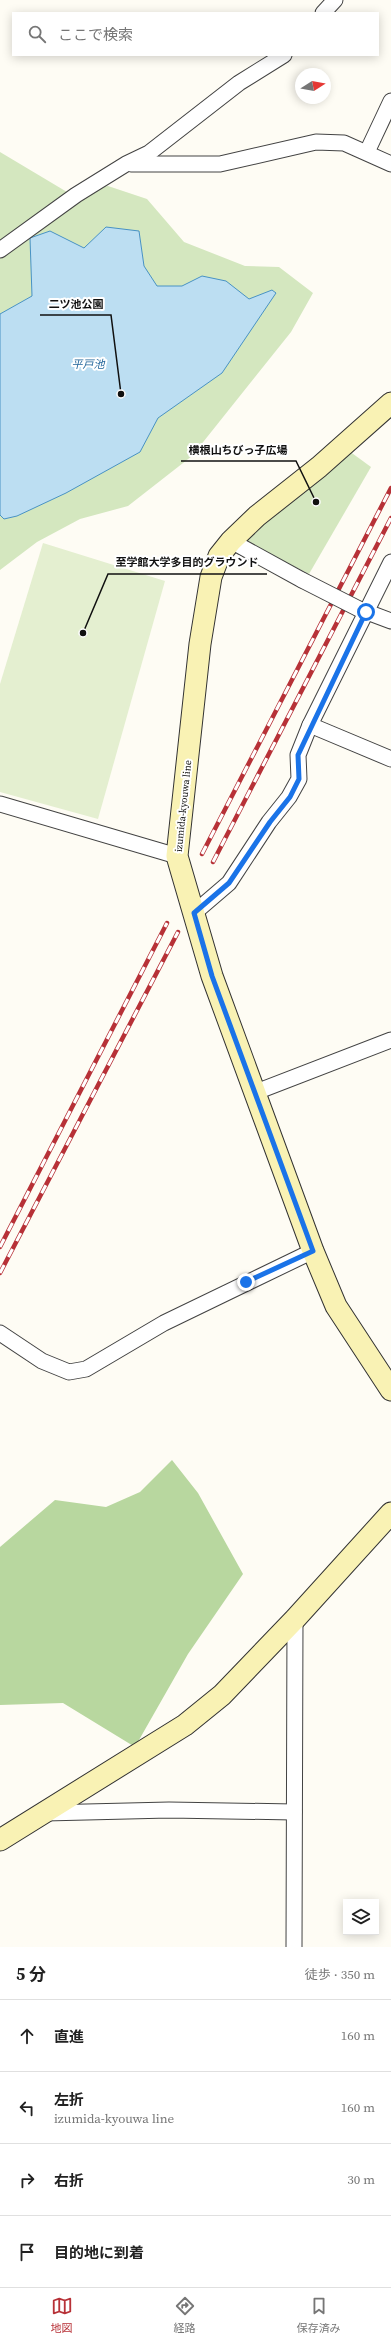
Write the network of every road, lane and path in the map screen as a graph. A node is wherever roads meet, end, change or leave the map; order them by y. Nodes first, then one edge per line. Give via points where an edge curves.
1 (335, 0) edge
2 (324, 12) edge
3 (282, 56) edge
4 (391, 101) edge
5 (367, 152) junction
6 (126, 164) junction
7 (391, 164) edge
8 (0, 250) edge
9 (391, 402) edge
10 (231, 540) junction
11 (391, 562) edge
12 (363, 610) junction
13 (391, 621) edge
14 (310, 725) junction
15 (391, 759) edge
16 (0, 804) edge
17 (177, 856) junction
18 (194, 913) junction
19 (391, 1040) edge
20 (256, 1092) junction
21 (313, 1251) junction
22 (0, 1333) edge
23 (391, 1390) edge
24 (391, 1513) edge
25 (295, 1620) junction
26 (294, 1812) junction
27 (44, 1813) junction
28 (0, 1840) edge
29 (294, 1947) edge

1 - 2 street
3 - 6 street via 239,83 149,153
4 - 5 street
5 - 6 street via 344,143 316,142 220,164
5 - 7 street
6 - 8 street via 76,195
9 - 10 main road, izumida-kyouwa line via 319,467
10 - 12 street, bridge via 302,580
10 - 17 main road, izumida-kyouwa line via 219,556 212,577 200,644
11 - 12 street
12 - 13 street
12 - 14 street
14 - 15 street
14 - 18 street via 298,755 299,779 290,797 229,883
16 - 17 street
17 - 18 main road, izumida-kyouwa line
18 - 20 main road, izumida-kyouwa line via 212,976
19 - 20 street
20 - 21 main road, izumida-kyouwa line
21 - 22 street via 164,1323 86,1369 69,1372 42,1361
21 - 23 main road, izumida-kyouwa line via 336,1306
24 - 25 main road
25 - 26 street
25 - 27 main road via 222,1695 185,1725
26 - 27 street via 170,1810
26 - 29 street
27 - 28 main road

